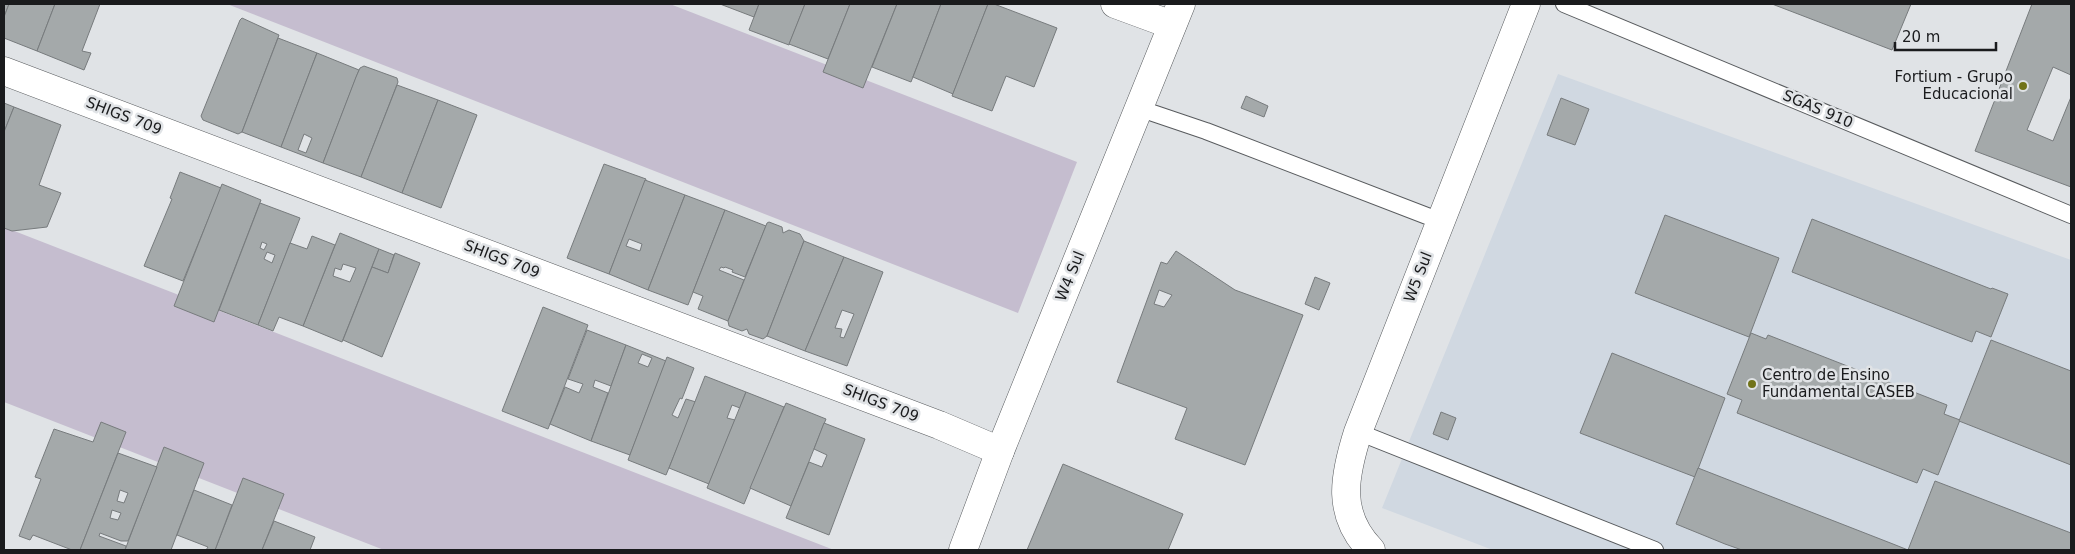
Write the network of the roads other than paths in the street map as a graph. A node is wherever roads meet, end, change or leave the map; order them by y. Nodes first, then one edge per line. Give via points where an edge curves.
1 (1116, 4) edge
2 (1526, 4) edge
3 (1564, 4) edge
4 (1176, 14) edge
5 (4, 71) edge
6 (1138, 108) junction
7 (2071, 214) edge
8 (1440, 221) junction
9 (1358, 432) junction
10 (1000, 451) junction
11 (1365, 547) edge
12 (963, 550) edge
13 (1655, 550) edge

1 - 4 main road
2 - 8 main road, W5 Sul
3 - 7 lane, SGAS 910
4 - 6 main road, W4 Sul
5 - 10 main road, SHIGS 709 via 939,425
6 - 8 lane
6 - 10 main road, W4 Sul
8 - 9 main road, W5 Sul
9 - 11 main road, W5 Sul via 1348,462 1344,490 1348,513
9 - 13 lane
10 - 12 main road, W4 Sul

